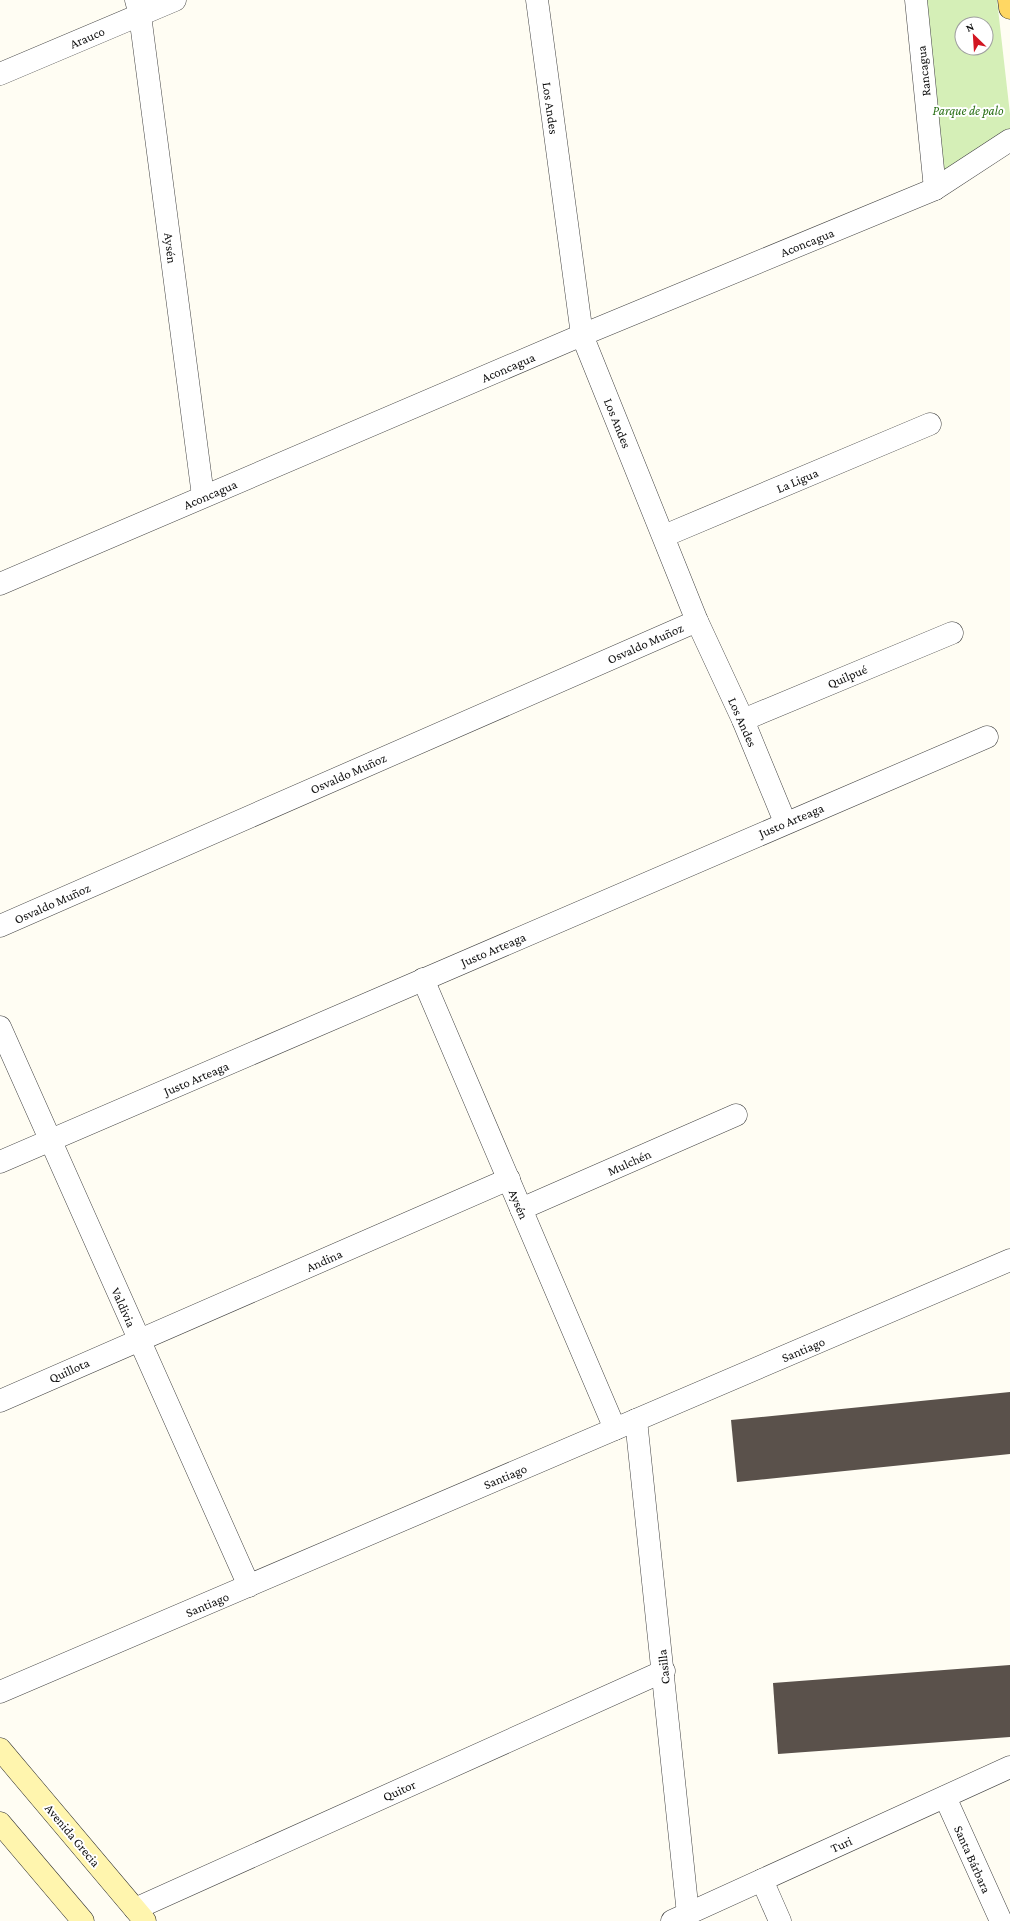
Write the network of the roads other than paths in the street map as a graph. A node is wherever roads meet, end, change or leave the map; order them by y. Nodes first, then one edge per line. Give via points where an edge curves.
1 (175, 0) edge
2 (537, 0) edge
3 (916, 0) edge
4 (1009, 0) edge
5 (138, 7) edge
6 (1010, 8) edge
7 (0, 74) edge
8 (1010, 140) edge
9 (935, 189) junction
10 (582, 335) junction
11 (930, 424) dead end
12 (203, 496) junction
13 (664, 536) junction
14 (0, 584) edge
15 (697, 620) junction
16 (952, 633) dead end
17 (743, 720) junction
18 (987, 737) dead end
19 (785, 822) junction
20 (0, 926) edge
21 (423, 979) junction
22 (0, 1027) edge
23 (736, 1115) dead end
24 (50, 1141) junction
25 (0, 1162) edge
26 (508, 1179) junction
27 (521, 1210) junction
28 (1010, 1260) edge
29 (139, 1340) junction
30 (0, 1401) edge
31 (636, 1420) junction
32 (615, 1429) junction
33 (249, 1586) junction
34 (664, 1671) junction
35 (0, 1692) edge
36 (0, 1749) edge
37 (1010, 1767) edge
38 (945, 1797) junction
39 (0, 1824) edge
40 (762, 1880) junction
41 (140, 1915) edge
42 (680, 1917) edge
43 (83, 1921) edge
44 (780, 1921) edge
45 (1001, 1921) edge

1 - 5 street, Arauco
2 - 10 street, Los Andes
3 - 9 street, Rancagua
4 - 6 main road
5 - 7 street, Arauco
5 - 12 street, Aysén
8 - 9 street, Aconcagua
9 - 10 street, Aconcagua
10 - 12 street, Aconcagua
10 - 13 street, Los Andes
11 - 13 street, La Ligua
12 - 14 street, Aconcagua
13 - 15 street, Los Andes
15 - 17 street, Los Andes
15 - 20 street, Osvaldo Muñoz
16 - 17 street, Quilpué
17 - 19 street, Los Andes
18 - 19 street, Justo Arteaga
19 - 21 street, Justo Arteaga
21 - 24 street, Justo Arteaga
21 - 26 street, Aysén
22 - 24 street, Valdivia
23 - 27 street, Mulchén
24 - 25 street, Justo Arteaga
24 - 29 street, Valdivia
26 - 27 street, Aysén
26 - 29 street, Andina
27 - 32 street, Aysén
28 - 31 street, Santiago
29 - 30 street, Quillota
29 - 33 street, Valdivia
31 - 32 street, Santiago
31 - 34 street, Casilla
32 - 33 street, Santiago
33 - 35 street, Santiago
34 - 41 street, Quitor
34 - 42 street, Casilla
36 - 41 main road, Avenida Grecia
37 - 38 street, Turi
38 - 40 street, Turi
38 - 45 street, Santa Bárbara
39 - 43 main road
40 - 42 street, Turi
40 - 44 street

